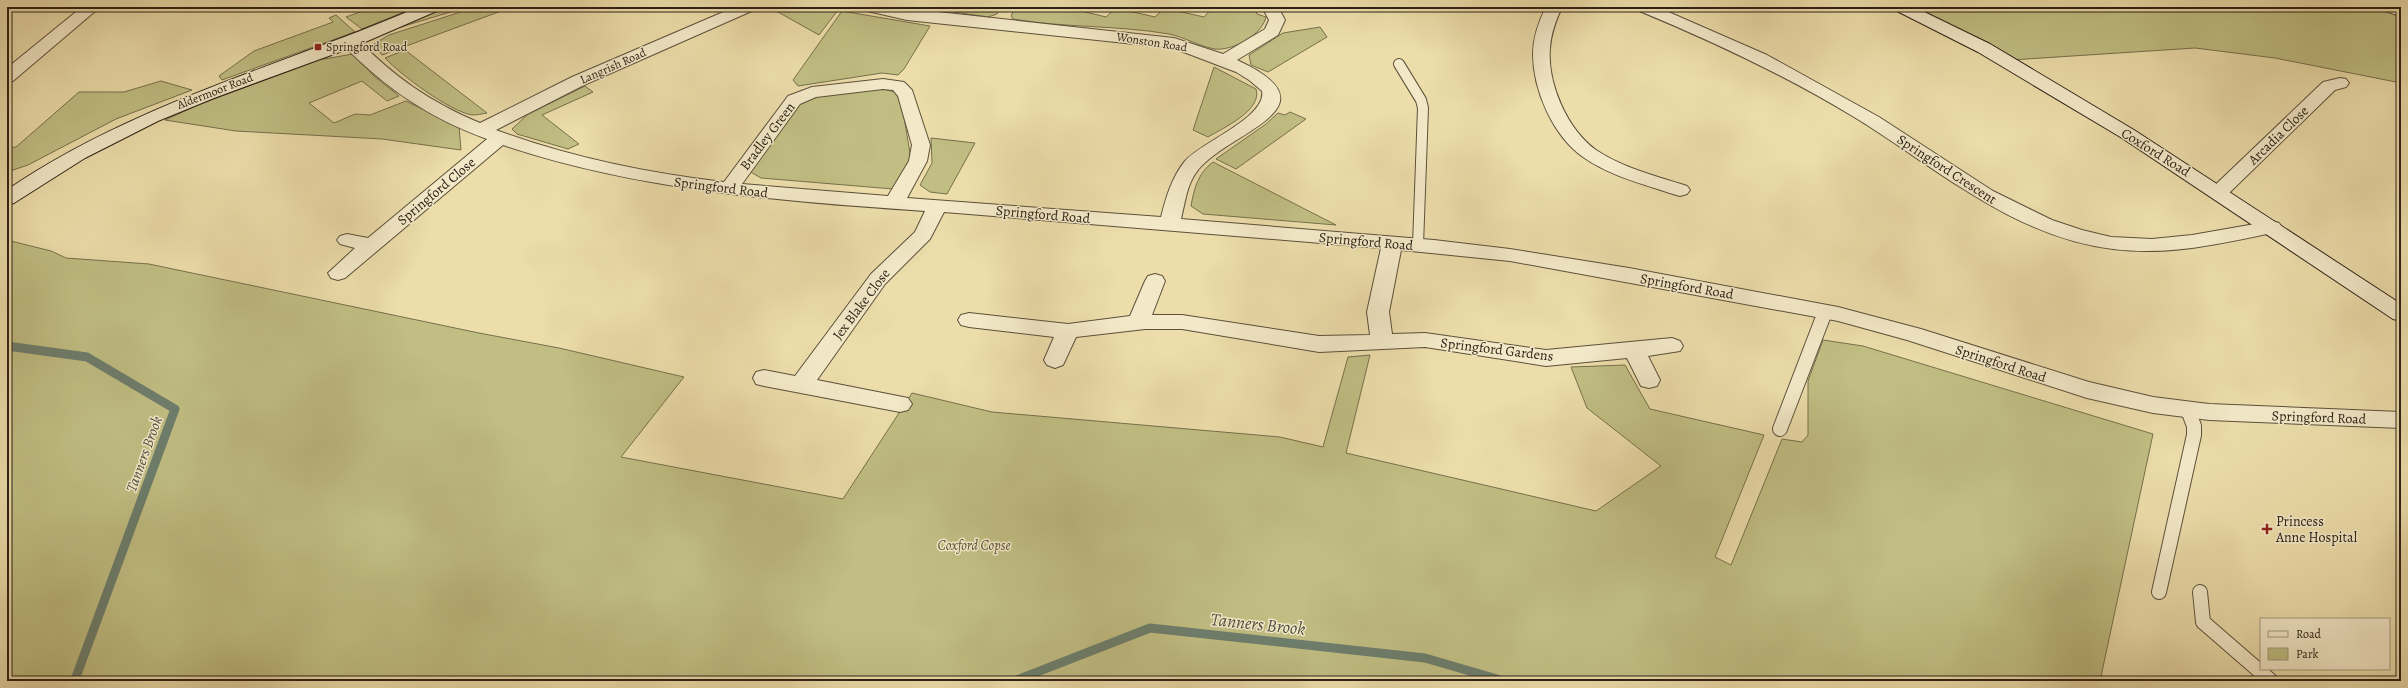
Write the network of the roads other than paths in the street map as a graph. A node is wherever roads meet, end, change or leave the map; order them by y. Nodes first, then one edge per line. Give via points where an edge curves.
1 (92, 7) edge
2 (433, 7) edge
3 (748, 7) edge
4 (869, 7) edge
5 (1270, 7) edge
6 (1554, 7) edge
7 (1643, 7) edge
8 (1901, 7) edge
9 (2389, 7) edge
10 (1006, 8) edge
11 (2401, 11) edge
12 (997, 24) junction
13 (350, 42) junction
14 (1223, 61) junction
15 (1399, 64) dead end
16 (7, 77) edge
17 (2340, 83) dead end
18 (481, 130) junction
19 (500, 138) junction
20 (729, 188) junction
21 (1680, 190) dead end
22 (2219, 192) junction
23 (10, 195) edge
24 (895, 202) junction
25 (938, 205) junction
26 (1169, 224) junction
27 (2272, 227) junction
28 (346, 240) dead end
29 (1392, 243) junction
30 (371, 245) junction
31 (1418, 245) junction
32 (338, 273) dead end
33 (1155, 281) dead end
34 (1825, 312) junction
35 (2401, 313) edge
36 (969, 320) dead end
37 (1141, 322) junction
38 (1068, 331) junction
39 (1383, 341) junction
40 (1672, 346) dead end
41 (1634, 350) junction
42 (1055, 360) dead end
43 (764, 378) dead end
44 (1649, 380) dead end
45 (801, 385) junction
46 (900, 404) dead end
47 (2188, 410) junction
48 (2401, 420) edge
49 (1780, 429) dead end
50 (2159, 592) dead end
51 (2200, 592) dead end
52 (2271, 681) edge

1 - 16 street
2 - 13 street, Aldermoor Road
3 - 18 street, Langrish Road via 578,81
4 - 12 street, Wonston Road via 908,15
5 - 14 street via 1277,20 1272,32
6 - 21 street via 1545,31 1541,56 1547,85 1562,123 1588,153 1633,175
7 - 27 street, Springford Crescent via 1738,47 1800,79 1873,121 1991,199 2055,230 2111,243 2159,246
8 - 22 street, Coxford Road via 1984,48
9 - 11 lane
10 - 12 street
12 - 14 street, Wonston Road via 1151,39 1191,48
13 - 18 street, Springford Road via 381,72 415,98
13 - 23 street, Aldermoor Road via 236,82 152,117 68,159
14 - 26 street, Wonston Road via 1261,80 1271,92 1272,100 1269,107 1256,120 1193,164 1184,176
15 - 31 lane via 1421,100 1423,108
17 - 22 street, Arcadia Close via 2329,86
18 - 19 street, Springford Road
19 - 20 street, Springford Road via 606,169 676,182
19 - 30 street, Springford Close
20 - 24 street, Springford Road
20 - 24 street, Bradley Green via 794,100 812,92 883,84 898,86 906,94 921,145 918,161
22 - 27 street, Coxford Road
24 - 25 street, Springford Road
25 - 26 street, Springford Road
25 - 45 street, Jex Blake Close via 922,235 878,279
26 - 29 street, Springford Road
27 - 35 street, Coxford Road
28 - 30 street
29 - 31 street, Springford Road
29 - 39 street via 1378,312
30 - 32 street, Springford Close
31 - 34 street, Springford Road via 1540,260
33 - 37 street
34 - 47 street, Springford Road via 1913,334 2087,390 2121,399
34 - 49 lane
36 - 38 street, Springford Gardens
37 - 38 street, Springford Gardens
37 - 39 street, Springford Gardens via 1196,323 1319,344
38 - 42 street
39 - 41 street, Springford Gardens via 1446,342 1546,358
40 - 41 street, Springford Gardens
41 - 44 street
43 - 45 street
45 - 46 street
47 - 48 street, Springford Road
47 - 50 lane via 2194,435
51 - 52 lane via 2203,622

